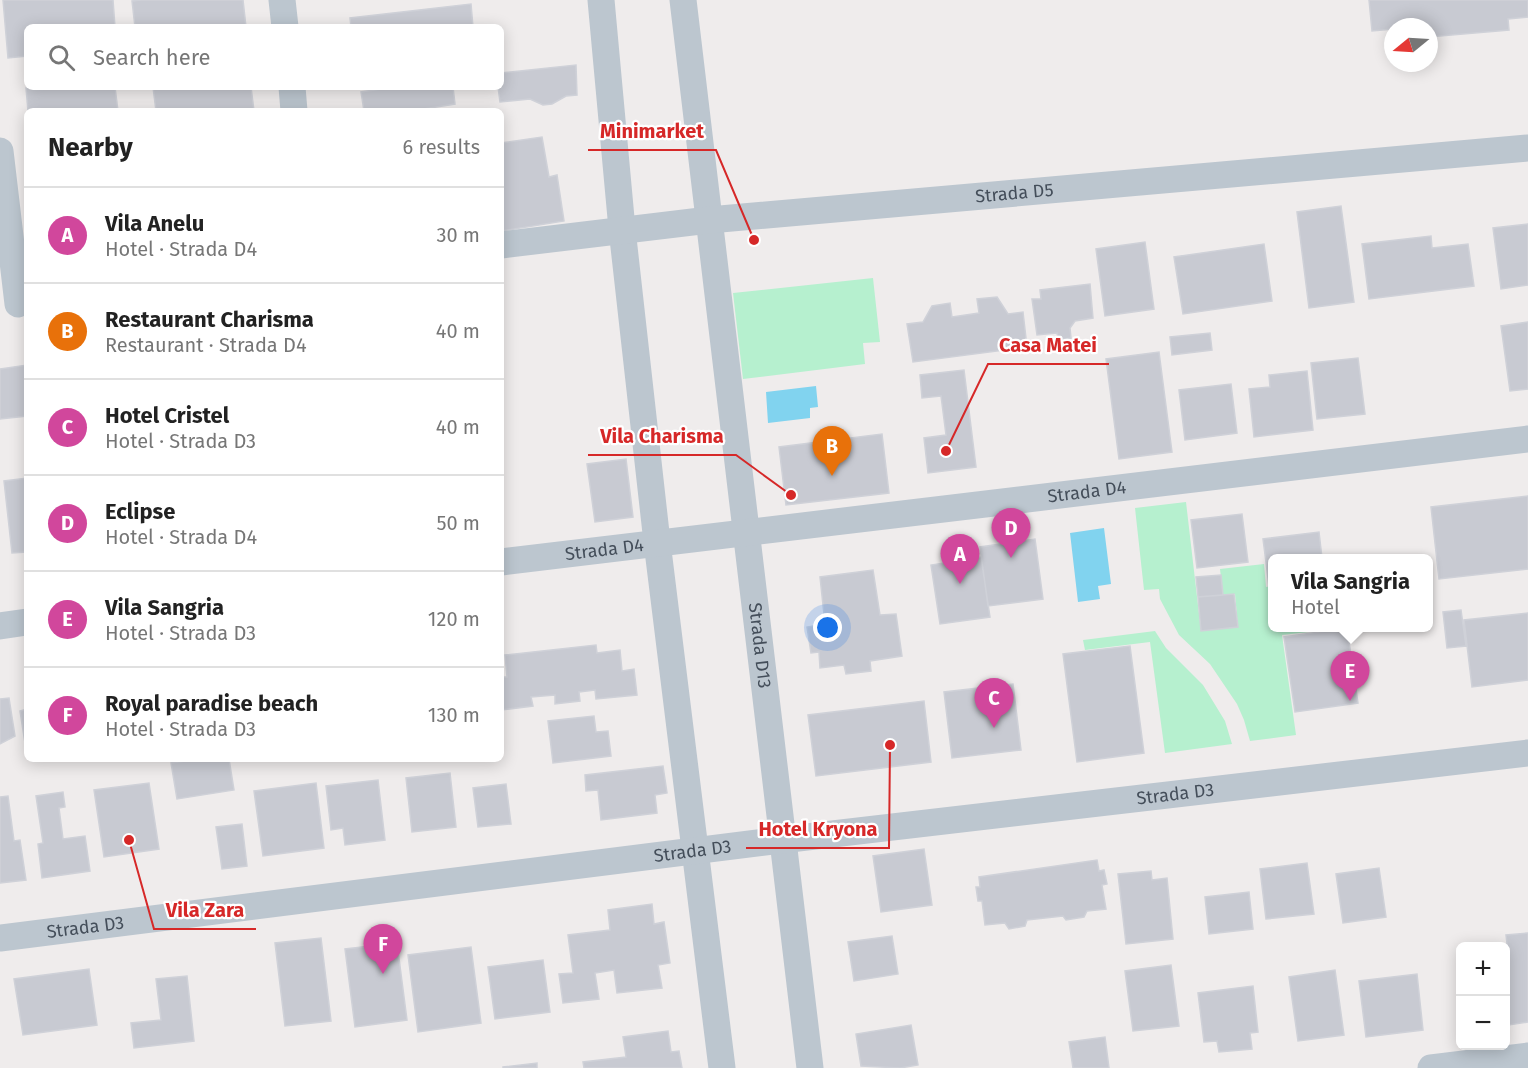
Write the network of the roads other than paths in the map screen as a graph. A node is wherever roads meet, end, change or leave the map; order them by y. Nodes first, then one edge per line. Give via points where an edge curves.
1 (282, 0) edge
2 (601, 0) edge
3 (683, 0) edge
4 (285, 24) edge
5 (292, 90) edge
6 (294, 108) edge
7 (1528, 148) edge
8 (0, 151) edge
9 (709, 220) junction
10 (622, 230) junction
11 (504, 245) edge
12 (15, 304) edge
13 (1528, 439) edge
14 (745, 531) junction
15 (657, 542) junction
16 (504, 562) edge
17 (24, 622) edge
18 (0, 626) edge
19 (1528, 753) edge
20 (781, 840) junction
21 (695, 850) junction
22 (0, 938) edge
23 (1528, 1056) edge
24 (722, 1068) edge
25 (810, 1068) edge
26 (1431, 1068) edge

1 - 4 street
2 - 10 street
3 - 9 street, Strada D13
5 - 6 street
7 - 9 street, Strada D5
8 - 12 street
9 - 10 street, Strada D5
9 - 14 street, Strada D13
10 - 11 street, Strada D5
10 - 15 street
13 - 14 street, Strada D4
14 - 15 street, Strada D4
14 - 20 street, Strada D13
15 - 16 street, Strada D4
15 - 21 street
17 - 18 street
19 - 20 street, Strada D3
20 - 21 street, Strada D3
20 - 25 street, Strada D13
21 - 22 street, Strada D3
21 - 24 street
23 - 26 street

